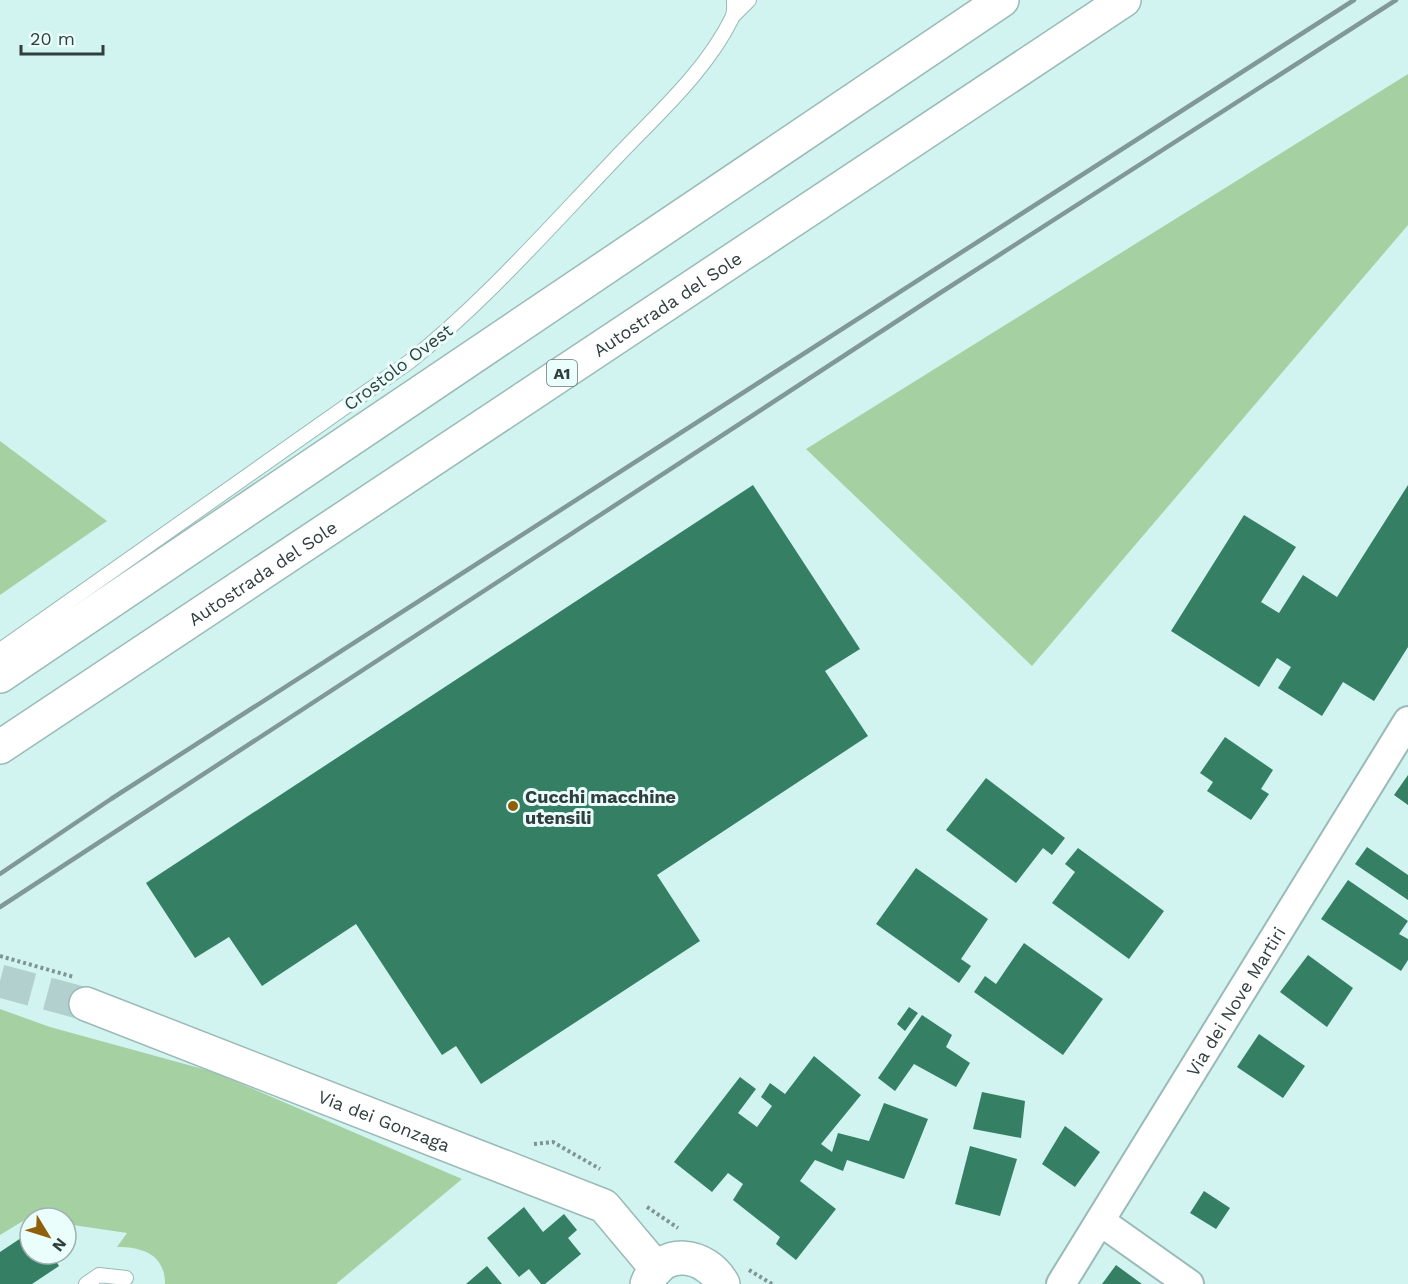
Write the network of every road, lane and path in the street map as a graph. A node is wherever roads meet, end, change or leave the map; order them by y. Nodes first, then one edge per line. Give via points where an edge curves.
1 (723, 0) edge
2 (734, 0) edge
3 (749, 0) edge
4 (1002, 0) edge
5 (1124, 0) edge
6 (734, 15) junction
7 (0, 650) edge
8 (0, 676) edge
9 (1408, 721) edge
10 (0, 747) edge
11 (86, 1004) tunnel mouth
12 (1100, 1221) junction
13 (652, 1277) edge
14 (126, 1278) dead end
15 (86, 1284) edge
16 (723, 1284) edge
17 (1061, 1284) edge
18 (1189, 1284) edge

1 - 6 lane
2 - 6 lane
3 - 6 lane, Crostolo Ovest
4 - 8 main road
5 - 10 main road, Autostrada del Sole / A1
6 - 7 lane, Crostolo Ovest via 683,86 490,291 449,329 409,362
9 - 12 street, Via dei Nove Martiri
11 - 13 main road, Via dei Gonzaga via 604,1206
12 - 17 street, Via dei Nove Martiri
12 - 18 street
13 - 16 main road, Via dei Gonzaga via 671,1260 687,1257 716,1271
14 - 15 lane via 99,1275

